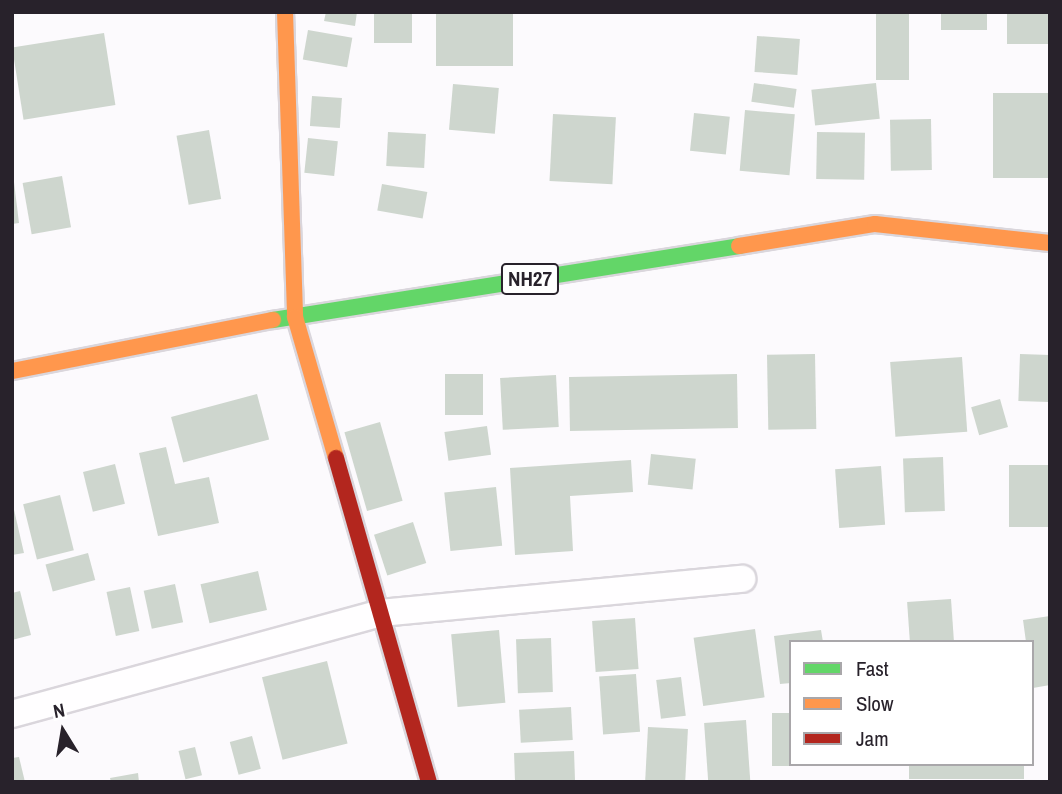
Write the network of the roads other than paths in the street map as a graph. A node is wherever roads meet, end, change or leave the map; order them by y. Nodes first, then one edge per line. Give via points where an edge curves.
1 (285, 12) edge
2 (1050, 243) edge
3 (295, 317) junction
4 (12, 371) edge
5 (742, 579) dead end
6 (380, 613) junction
7 (12, 714) edge
8 (429, 782) edge

1 - 3 main road
2 - 3 main road, NH27 via 875,224
3 - 4 main road, NH27
3 - 6 main road
5 - 6 street
6 - 7 street
6 - 8 main road

